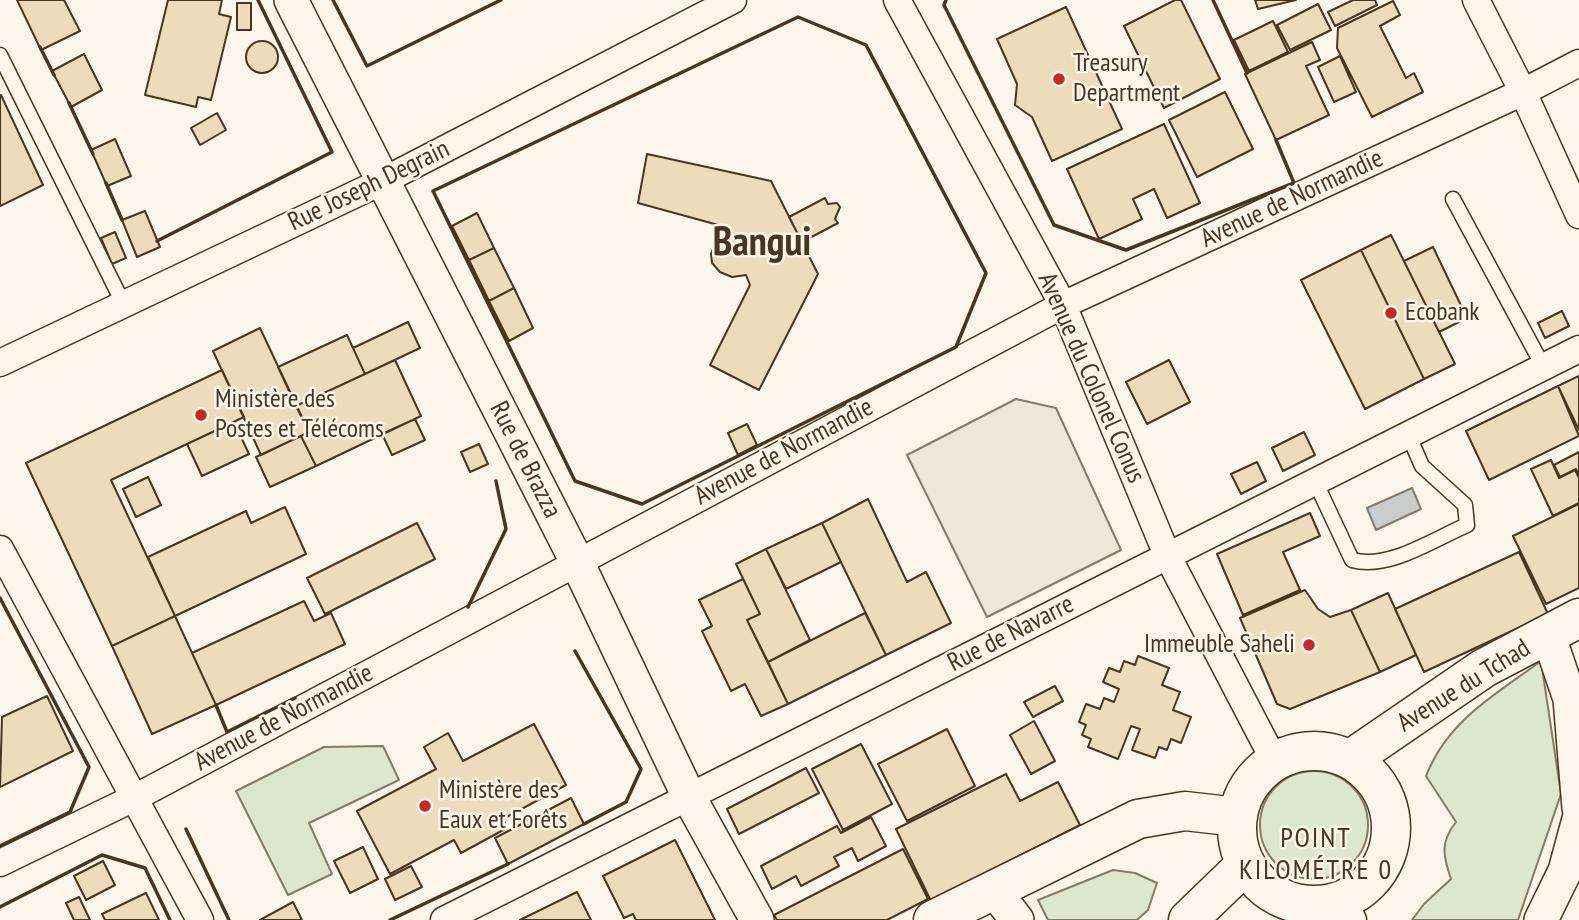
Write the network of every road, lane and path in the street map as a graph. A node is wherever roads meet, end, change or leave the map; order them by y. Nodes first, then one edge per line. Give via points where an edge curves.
1 (291, 0) edge
2 (733, 0) edge
3 (897, 0) edge
4 (1476, 0) edge
5 (0, 55) edge
6 (1579, 63) edge
7 (1523, 92) junction
8 (382, 182) junction
9 (1453, 199) dead end
10 (1579, 215) edge
11 (123, 303) junction
12 (1063, 305) junction
13 (1579, 349) edge
14 (0, 363) edge
15 (1543, 366) junction
16 (1408, 434) junction
17 (1315, 481) junction
18 (0, 549) edge
19 (1167, 555) junction
20 (577, 562) junction
21 (1564, 626) edge
22 (1351, 759) junction
23 (1275, 762) junction
24 (136, 797) junction
25 (689, 797) junction
26 (1579, 808) edge
27 (1238, 817) junction
28 (1579, 819) edge
29 (0, 863) edge
30 (1245, 865) junction
31 (993, 889) junction
32 (1348, 910) edge
33 (1306, 913) edge
34 (201, 920) edge
35 (444, 920) edge
36 (757, 920) edge
37 (933, 920) edge
38 (1017, 920) edge
39 (1188, 920) edge
40 (1541, 920) edge

1 - 8 street, Rue de Brazza
2 - 8 street, Rue Joseph Degrain
3 - 12 street, Avenue du Colonel Conus
4 - 7 street
5 - 11 lane
6 - 7 street, Avenue de Normandie
7 - 10 street
7 - 12 street, Avenue de Normandie
8 - 11 street, Rue Joseph Degrain
8 - 20 street, Rue de Brazza
9 - 15 lane
11 - 14 street, Rue Joseph Degrain
12 - 19 street, Avenue du Colonel Conus
12 - 20 street, Avenue de Normandie
13 - 15 street, Rue de Navarre
15 - 16 street, Rue de Navarre
16 - 17 street, Rue de Navarre
16 - 17 lane via 1422,466 1465,505 1467,525 1387,560 1368,564 1352,560
17 - 19 street, Rue de Navarre
18 - 24 street
19 - 23 street, Avenue du Colonel Conus
19 - 25 street, Rue de Navarre
20 - 24 street, Avenue de Normandie
20 - 25 street, Rue de Brazza
21 - 22 main road, Avenue du Tchad via 1484,668
21 - 26 street
22 - 23 main road via 1313,750
22 - 32 main road via 1374,778 1388,803 1392,832 1385,861
23 - 27 main road via 1250,785
24 - 29 street, Avenue de Normandie
24 - 34 street
25 - 35 street, Rue de Navarre
25 - 36 street, Rue de Brazza
27 - 30 main road
27 - 31 main road via 1185,811 1138,819
28 - 40 street via 1565,871
30 - 33 main road via 1261,885
30 - 39 main road
31 - 37 main road
31 - 38 street
32 - 33 main road

